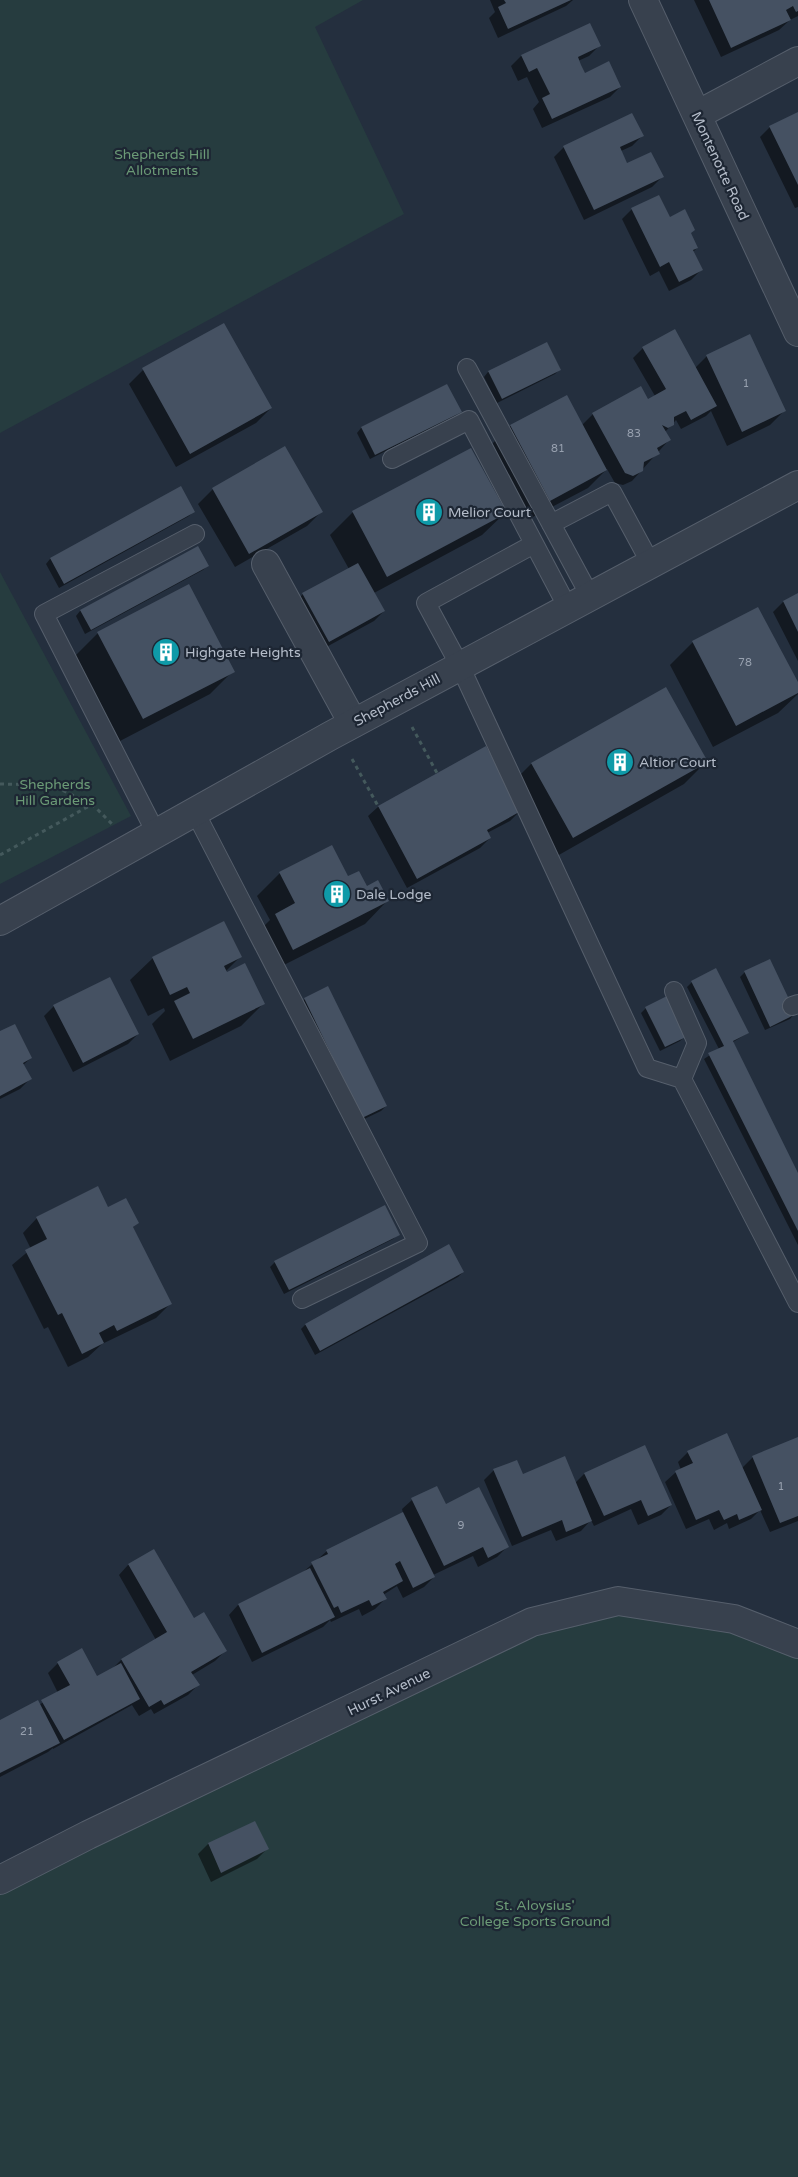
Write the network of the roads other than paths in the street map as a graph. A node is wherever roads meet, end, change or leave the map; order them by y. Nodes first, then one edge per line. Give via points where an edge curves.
1 (643, 0) edge
2 (798, 62) edge
3 (697, 115) junction
4 (798, 332) edge
5 (467, 368) dead end
6 (392, 459) dead end
7 (798, 485) edge
8 (551, 524) junction
9 (195, 534) dead end
10 (534, 544) junction
11 (266, 564) dead end
12 (651, 564) junction
13 (579, 602) junction
14 (460, 666) junction
15 (345, 728) junction
16 (195, 812) junction
17 (156, 833) junction
18 (0, 921) edge
19 (674, 991) dead end
20 (682, 1080) junction
21 (302, 1299) dead end
22 (798, 1303) edge
23 (798, 1644) edge
24 (0, 1880) edge

1 - 3 street, Montenotte Road
2 - 3 street
3 - 4 street, Montenotte Road
5 - 8 lane
6 - 10 lane via 469,420
7 - 12 street, Shepherds Hill
8 - 12 lane via 612,492
8 - 13 lane
9 - 17 lane via 44,614
10 - 13 lane
10 - 14 lane via 426,603
11 - 15 street
12 - 13 street, Shepherds Hill
13 - 14 street, Shepherds Hill
14 - 15 street, Shepherds Hill
14 - 20 lane via 647,1068
15 - 16 street, Shepherds Hill
16 - 17 street, Shepherds Hill
16 - 21 lane via 418,1243
17 - 18 street, Shepherds Hill
19 - 20 lane via 697,1043
20 - 22 lane
23 - 24 street, Hurst Avenue via 734,1619 618,1601 532,1622

